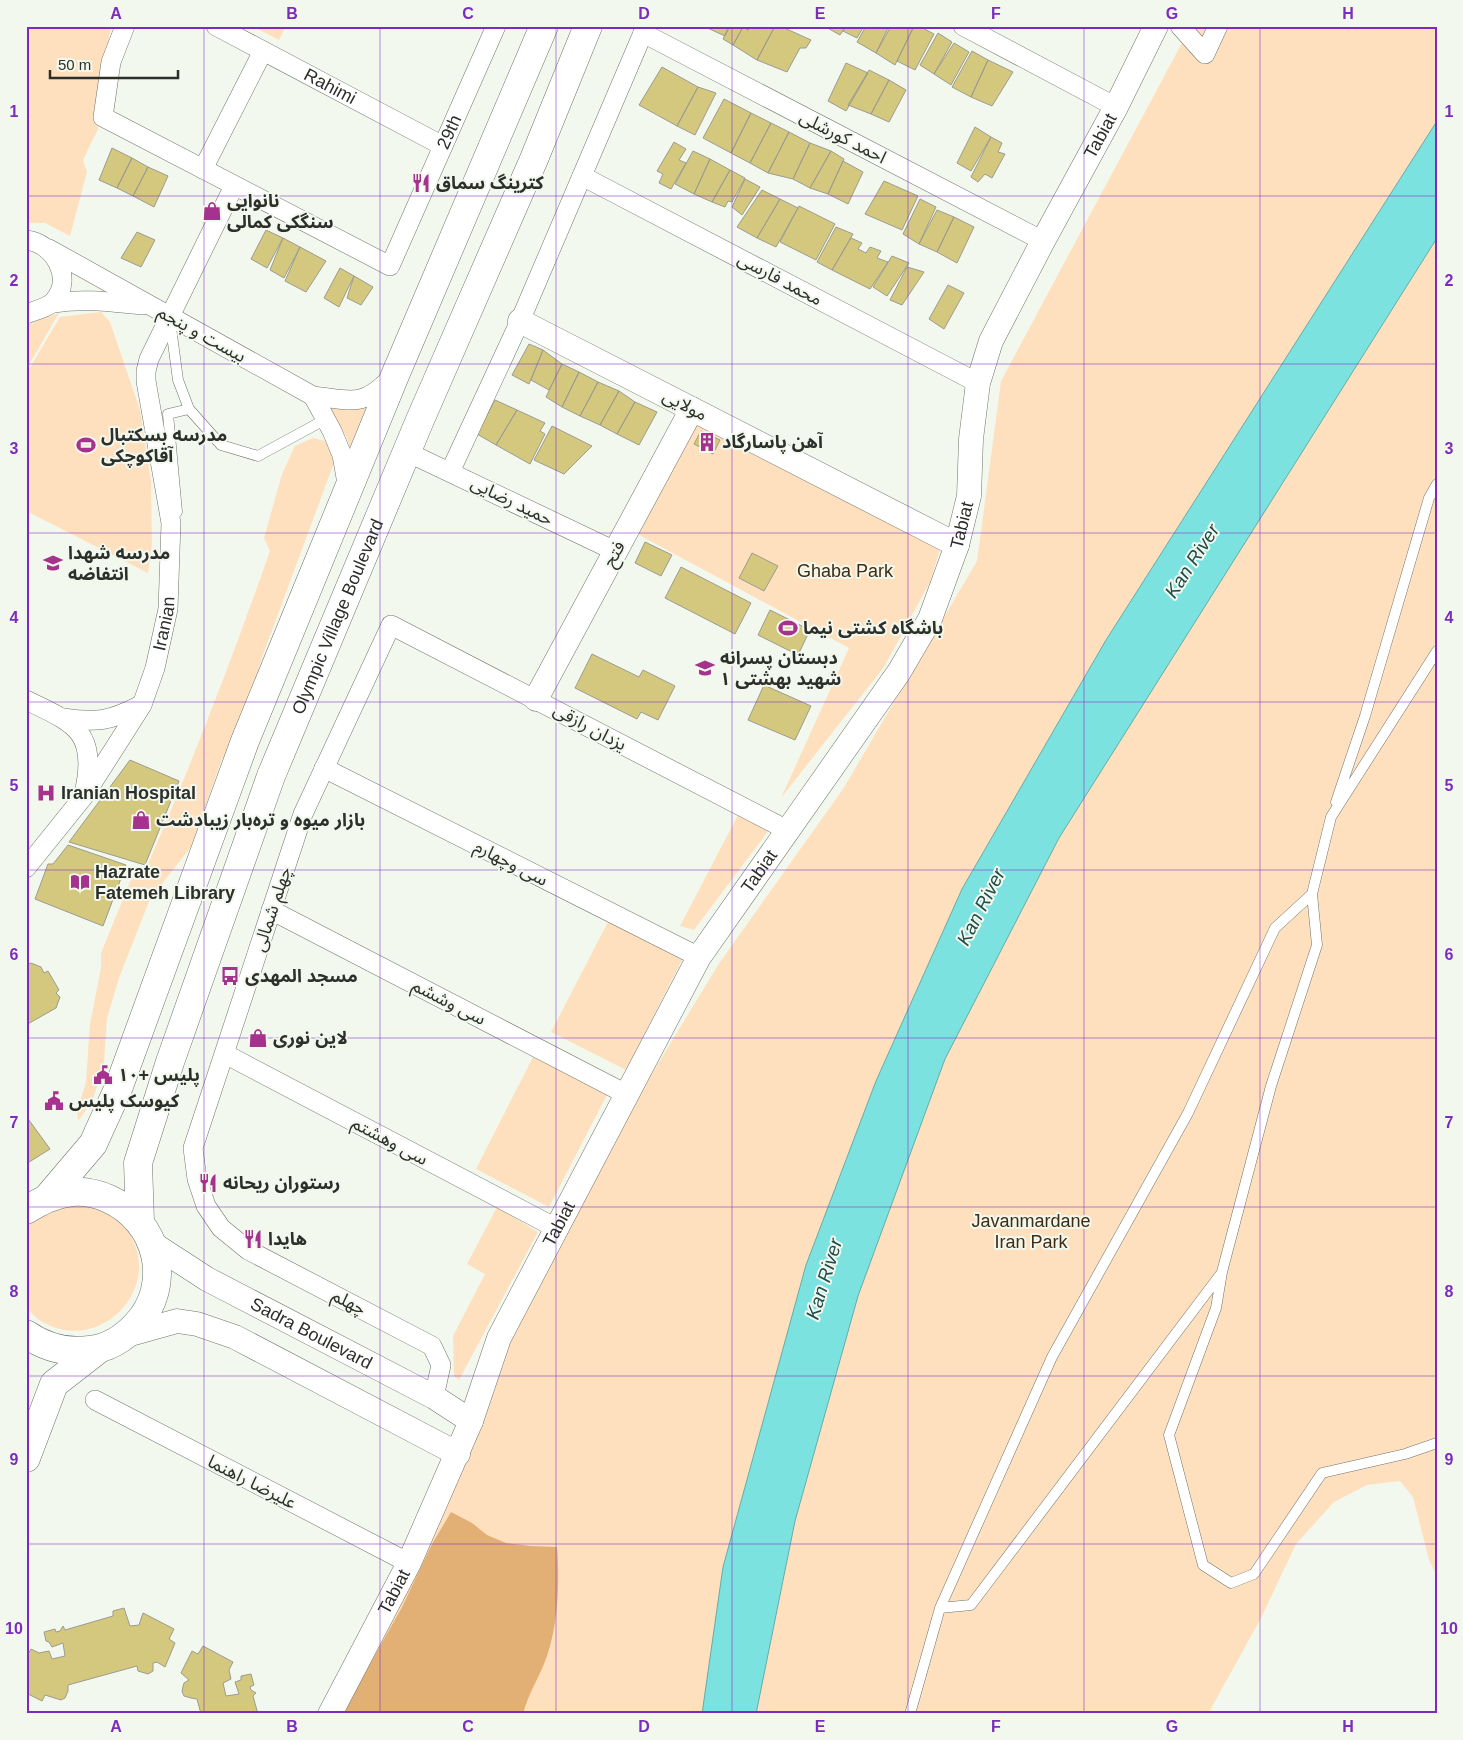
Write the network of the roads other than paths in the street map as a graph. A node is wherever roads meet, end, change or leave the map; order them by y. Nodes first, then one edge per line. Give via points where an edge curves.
1 (125, 26) edge
2 (216, 26) edge
3 (496, 26) edge
4 (544, 26) edge
5 (588, 26) edge
6 (963, 26) edge
7 (1156, 26) edge
8 (1180, 26) edge
9 (1218, 26) edge
10 (644, 30) edge
11 (264, 51) junction
12 (1116, 107) junction
13 (443, 146) junction
14 (204, 170) junction
15 (582, 176) junction
16 (234, 186) junction
17 (26, 240) edge
18 (1043, 241) junction
19 (49, 249) junction
20 (53, 303) junction
21 (151, 305) junction
22 (26, 314) edge
23 (170, 316) junction
24 (520, 321) junction
25 (396, 373) junction
26 (978, 383) junction
27 (313, 396) junction
28 (692, 408) junction
29 (189, 409) junction
30 (326, 418) junction
31 (408, 452) junction
32 (450, 472) junction
33 (1437, 484) edge
34 (348, 490) junction
35 (170, 536) junction
36 (957, 545) junction
37 (615, 551) junction
38 (391, 625) joint
39 (1437, 650) edge
40 (536, 699) junction
41 (26, 700) edge
42 (142, 705) junction
43 (63, 718) junction
44 (324, 768) junction
45 (84, 796) junction
46 (1331, 817) junction
47 (789, 831) junction
48 (26, 868) edge
49 (1312, 894) junction
50 (271, 910) junction
51 (698, 958) junction
52 (225, 1054) junction
53 (626, 1094) junction
54 (37, 1203) edge
55 (221, 1228) joint
56 (556, 1228) junction
57 (146, 1233) junction
58 (1222, 1272) junction
59 (26, 1334) edge
60 (127, 1335) junction
61 (99, 1349) junction
62 (434, 1397) junction
63 (95, 1400) dead end
64 (472, 1420) junction
65 (1437, 1443) edge
66 (458, 1454) junction
67 (26, 1458) edge
68 (409, 1563) junction
69 (940, 1608) junction
70 (330, 1714) edge
71 (910, 1714) edge

1 - 14 street via 111,62 103,116
2 - 11 street, Rahimi
3 - 13 street, 29th
4 - 25 main road
5 - 31 main road, Olympic Village Boulevard
6 - 12 street
7 - 12 street, Tabiat
8 - 9 street via 1204,54
10 - 15 street
10 - 18 street, احمد کورشلی
11 - 13 street, Rahimi
11 - 14 street
12 - 18 street, Tabiat
13 - 16 street, 29th via 390,266
14 - 16 street
15 - 24 street
15 - 26 street, محمد فارسی
16 - 23 street, Iranian
17 - 19 street
18 - 26 street, Tabiat via 991,341
19 - 20 street via 62,276
19 - 21 street
20 - 21 street, بیست و پنجم via 101,300
20 - 22 street, بیست و پنجم
21 - 23 street, بیست و پنجم
23 - 27 street, بیست و پنجم
23 - 29 lane via 178,380
23 - 35 street, Iranian via 149,359 146,381 171,523
24 - 28 street, مولایی
24 - 32 street
25 - 27 street via 374,394 357,400
25 - 34 main road
26 - 36 street, Tabiat via 971,439 969,496
27 - 30 street
28 - 36 street, مولایی
28 - 37 street, فتح
29 - 30 lane via 221,445 258,456
29 - 35 lane via 168,414 178,518
30 - 34 street via 342,455
31 - 32 street, حمید رضایی
31 - 57 main road, Olympic Village Boulevard via 271,776 170,1062 138,1164
32 - 37 street, حمید رضایی
33 - 46 lane via 1429,498
34 - 54 main road via 245,741 118,1089 93,1144
35 - 42 street, Iranian via 168,609 155,668
36 - 47 street, Tabiat via 930,619 899,672
37 - 40 street, فتح
38 - 40 street, یزدان رازقی
38 - 44 street, چهلم شمالی
39 - 46 lane
40 - 47 street, یزدان رازقی
41 - 43 street
42 - 43 street via 117,717 88,722
42 - 45 street, Iranian
43 - 45 street via 82,734 89,754
44 - 50 street, چهلم شمالی via 303,814
44 - 51 street, سی وچهارم
45 - 48 street, Iranian
46 - 49 lane
47 - 51 street, Tabiat
49 - 58 lane via 1317,945 1271,1086
49 - 69 lane via 1275,928 1188,1113 1052,1357
50 - 52 street, چهلم شمالی
50 - 53 street, سی وششم
51 - 53 street, Tabiat
52 - 55 street, چهلم شمالی via 193,1148 196,1179 206,1206
52 - 56 street, سی وهشتم
53 - 56 street, Tabiat
54 - 57 main road via 73,1192 98,1194 122,1205
55 - 62 street, چهلم via 248,1250 432,1346 441,1366
56 - 64 street, Tabiat via 499,1338
57 - 60 main road, Olympic Village Boulevard via 158,1269 155,1294 144,1316
57 - 62 street, Sadra Boulevard via 207,1280
58 - 65 lane via 1216,1308 1169,1435 1203,1565 1231,1583 1254,1574 1322,1473 1405,1454
58 - 69 lane via 971,1605
59 - 61 main road via 50,1347 74,1352
60 - 61 main road
60 - 66 street via 177,1321 235,1337
61 - 67 main road via 54,1384
62 - 64 street, Sadra Boulevard
63 - 68 street, علیرضا راهنما
64 - 66 street, Tabiat
66 - 68 street, Tabiat
68 - 70 street, Tabiat
69 - 71 lane

